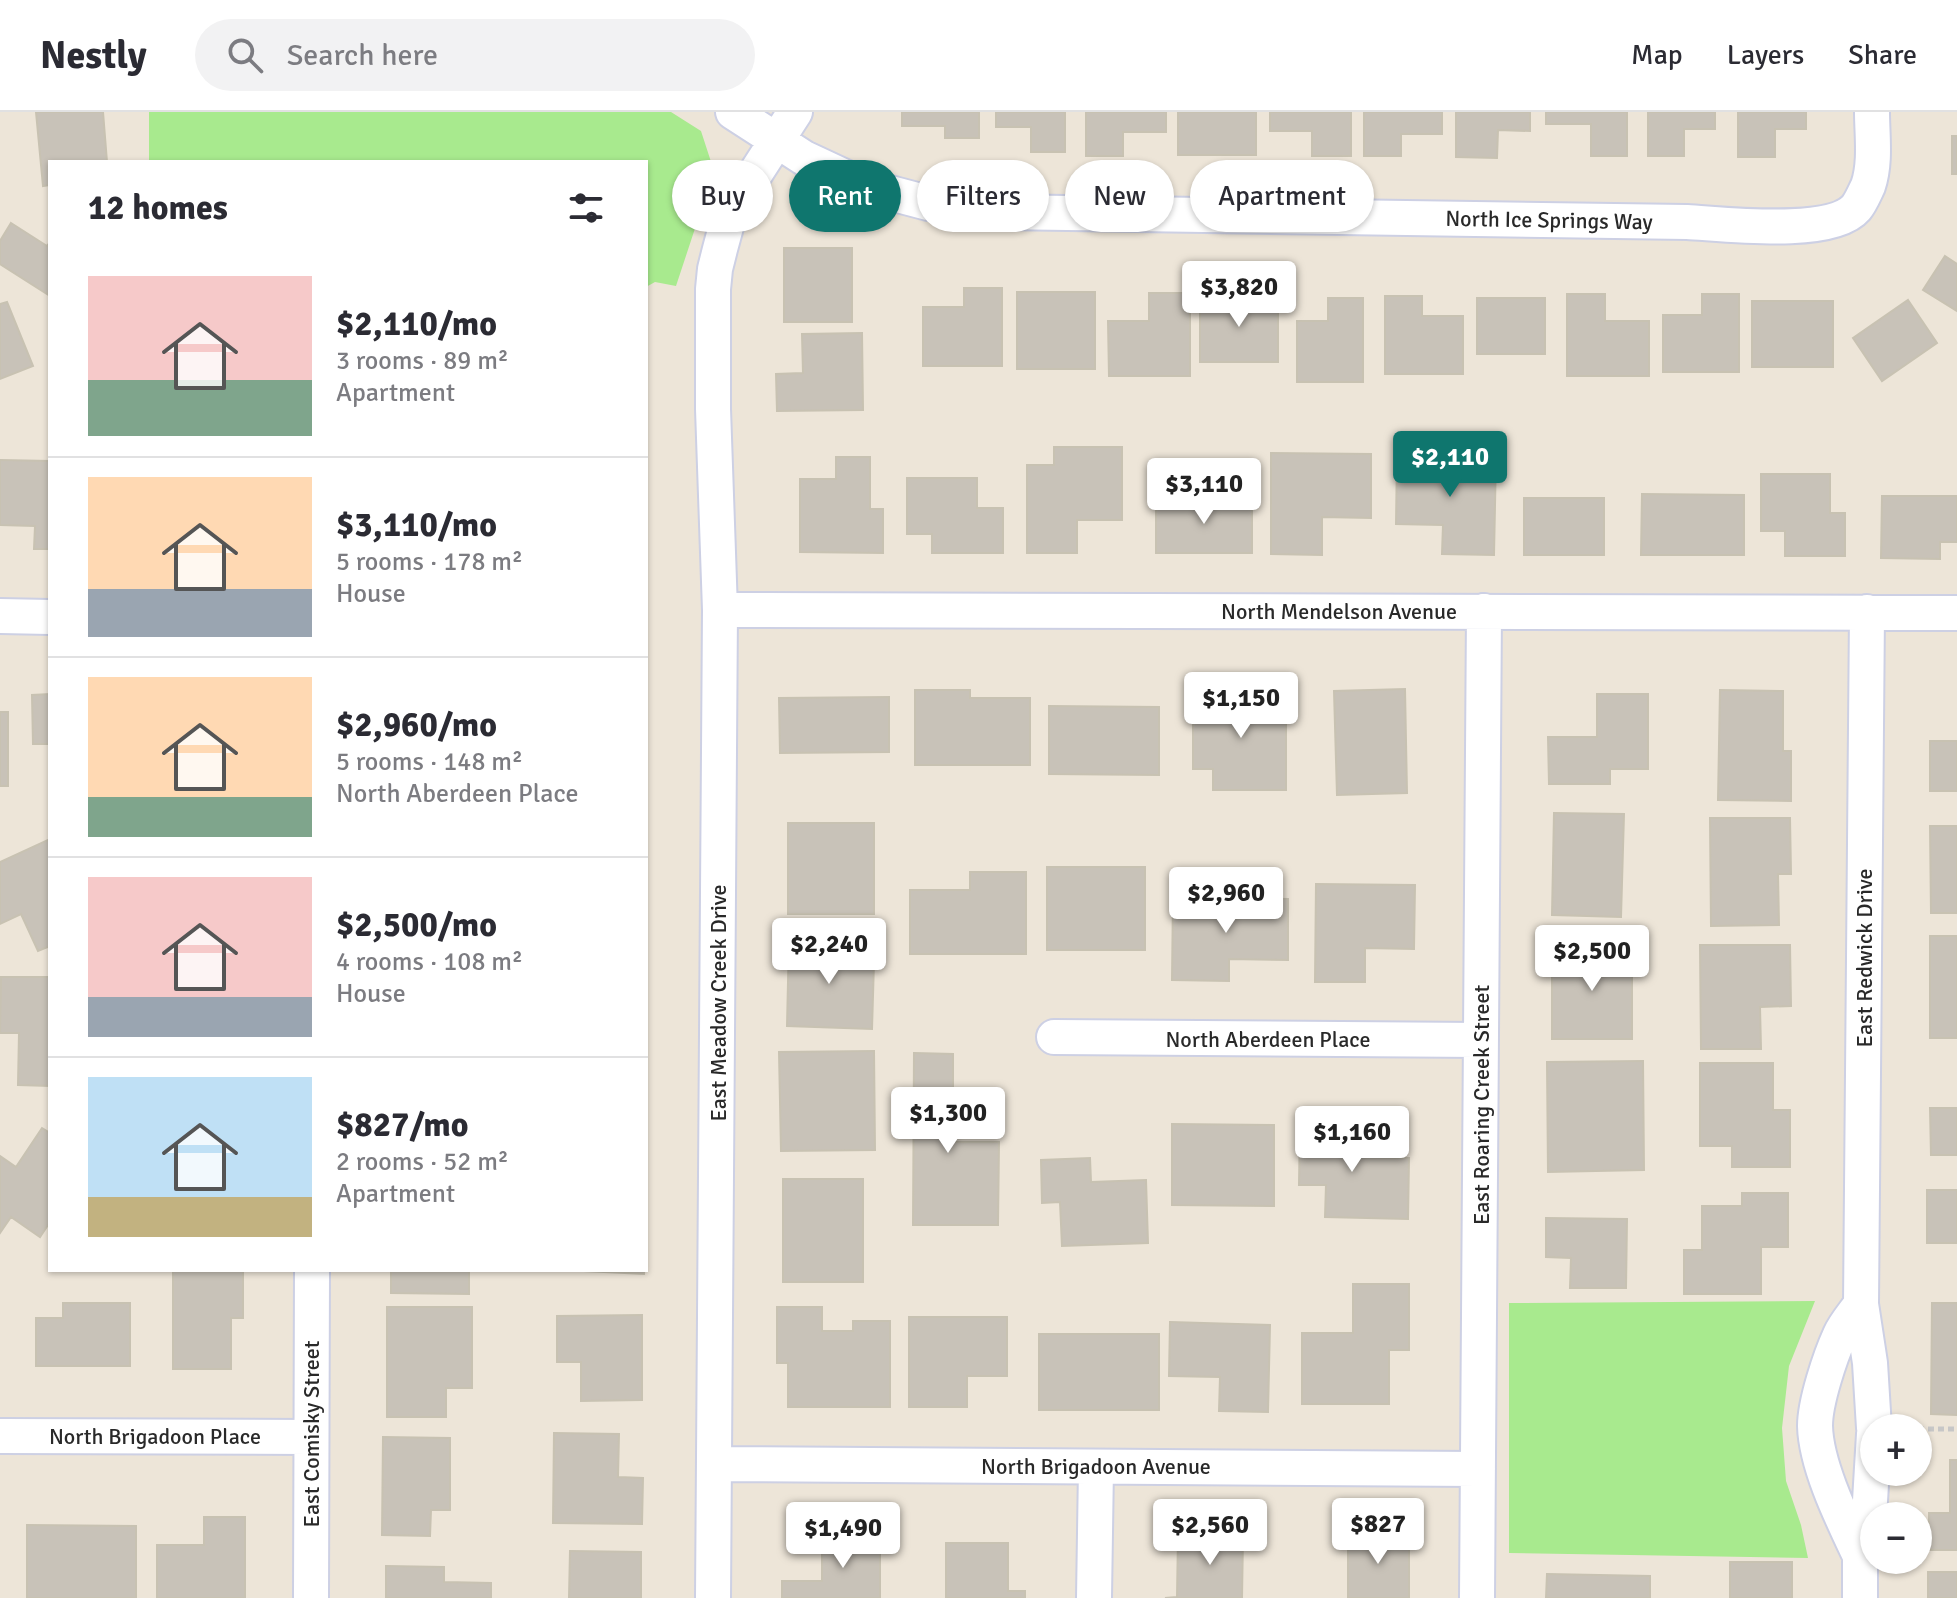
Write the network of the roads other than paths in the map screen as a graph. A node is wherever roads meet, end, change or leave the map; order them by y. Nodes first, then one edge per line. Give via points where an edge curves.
1 (733, 112) edge
2 (1872, 112) edge
3 (786, 126) edge
4 (720, 610) junction
5 (1484, 611) junction
6 (1867, 612) junction
7 (1957, 613) edge
8 (0, 616) edge
9 (48, 617) edge
10 (1054, 1037) dead end
11 (1481, 1040) junction
12 (312, 1272) edge
13 (1861, 1304) junction
14 (1873, 1414) edge
15 (0, 1436) edge
16 (311, 1437) junction
17 (714, 1464) junction
18 (1096, 1467) junction
19 (1478, 1469) junction
20 (1860, 1556) edge
21 (1860, 1574) edge
22 (311, 1598) edge
23 (713, 1598) edge
24 (1094, 1598) edge
25 (1477, 1598) edge
26 (1860, 1598) edge

1 - 3 street, North Ice Springs Way
2 - 3 street, North Ice Springs Way via 1872,167 1856,208 1825,223 1804,226 993,212 928,203 864,186 804,158
3 - 4 street, East Meadow Creek Drive via 737,202 715,269 713,409
4 - 5 street, North Mendelson Avenue
4 - 17 street, East Meadow Creek Drive
5 - 6 street, North Mendelson Avenue
5 - 11 street, East Roaring Creek Street
6 - 7 street, North Mendelson Avenue
6 - 13 street, East Redwick Drive
8 - 9 street
10 - 11 street, North Aberdeen Place
11 - 19 street, East Roaring Creek Street
12 - 16 street, East Comisky Street
13 - 14 street, East Redwick Drive
13 - 20 street via 1841,1333 1815,1425 1821,1462
15 - 16 street, North Brigadoon Place
16 - 22 street, East Comisky Street
17 - 18 street, North Brigadoon Avenue
17 - 23 street, East Meadow Creek Drive
18 - 19 street, North Brigadoon Avenue
18 - 24 street
19 - 25 street, East Roaring Creek Street
21 - 26 street

